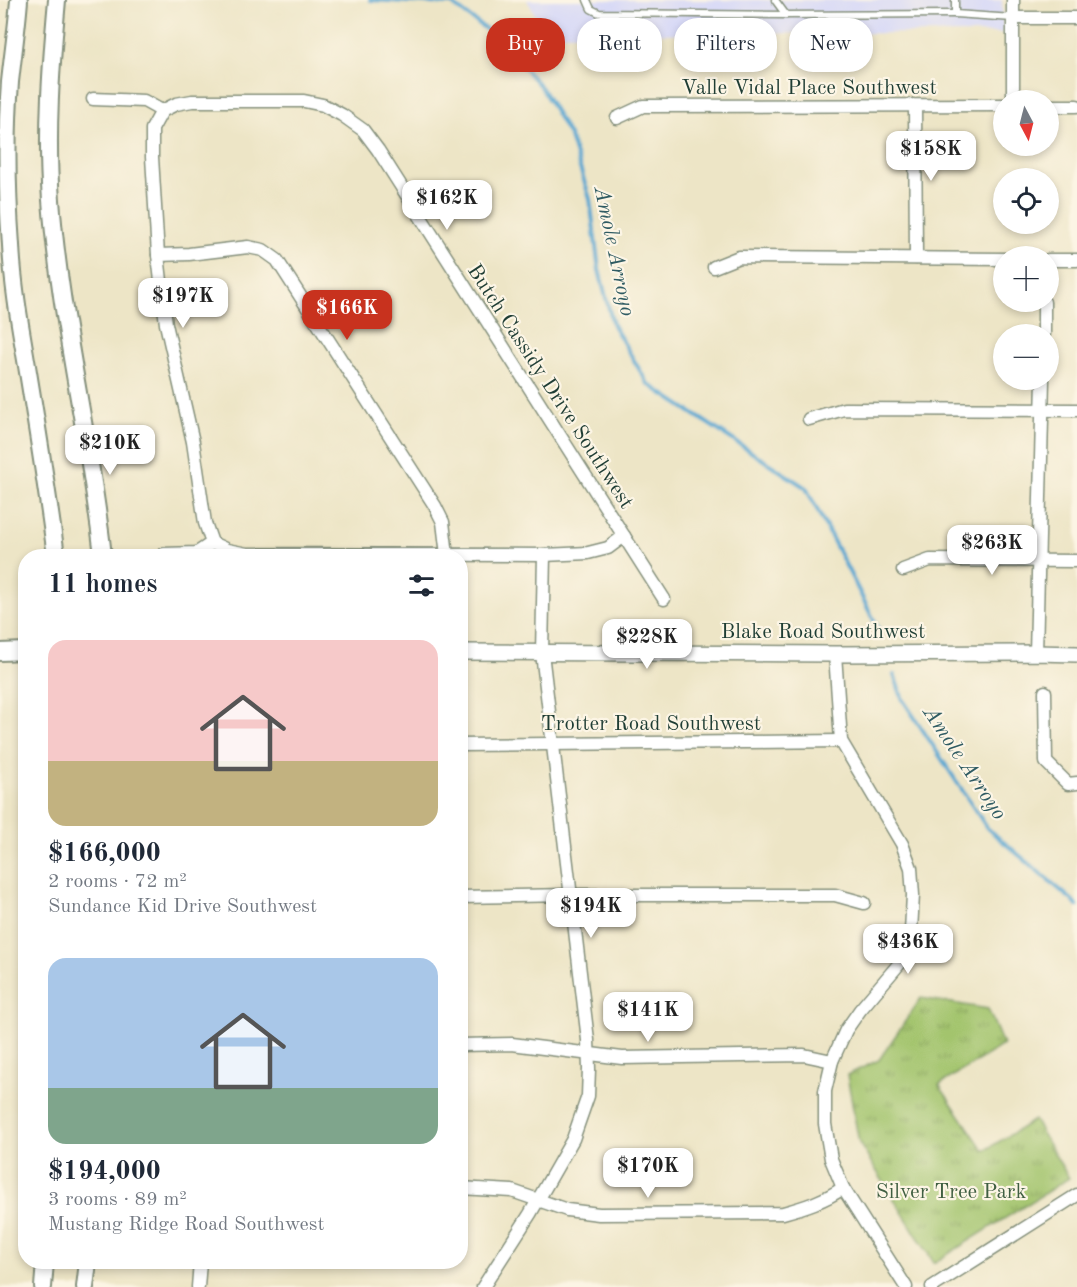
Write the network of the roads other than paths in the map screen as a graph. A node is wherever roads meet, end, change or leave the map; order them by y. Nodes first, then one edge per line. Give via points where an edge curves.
1 (587, 0) edge
2 (775, 0) edge
3 (955, 0) edge
4 (1013, 0) edge
5 (19, 4) edge
6 (57, 4) edge
7 (955, 14) junction
8 (786, 15) junction
9 (1014, 18) junction
10 (1077, 18) edge
11 (1013, 90) edge
12 (93, 99) dead end
13 (993, 105) edge
14 (915, 106) junction
15 (1059, 106) edge
16 (1077, 106) edge
17 (162, 111) junction
18 (617, 118) dead end
19 (158, 255) junction
20 (916, 258) junction
21 (993, 259) edge
22 (1059, 260) edge
23 (1077, 260) edge
24 (714, 267) dead end
25 (1043, 390) edge
26 (1044, 409) junction
27 (1077, 410) edge
28 (809, 419) dead end
29 (624, 536) junction
30 (212, 543) junction
31 (55, 549) edge
32 (102, 549) edge
33 (202, 549) edge
34 (225, 549) edge
35 (446, 549) edge
36 (468, 555) edge
37 (544, 555) junction
38 (1039, 561) junction
39 (1077, 561) edge
40 (903, 570) dead end
41 (664, 599) dead end
42 (18, 651) edge
43 (0, 652) edge
44 (468, 652) edge
45 (542, 652) junction
46 (1036, 652) junction
47 (835, 654) junction
48 (1077, 654) edge
49 (1045, 692) dead end
50 (841, 741) junction
51 (553, 743) junction
52 (468, 745) edge
53 (1077, 783) edge
54 (571, 895) junction
55 (468, 897) edge
56 (864, 903) dead end
57 (468, 1045) edge
58 (589, 1054) junction
59 (832, 1061) junction
60 (468, 1188) edge
61 (843, 1188) junction
62 (1077, 1195) edge
63 (538, 1200) junction
64 (44, 1269) edge
65 (87, 1269) edge
66 (199, 1269) edge
67 (43, 1287) edge
68 (85, 1287) edge
69 (198, 1287) edge
70 (483, 1287) edge
71 (906, 1287) edge
72 (932, 1287) edge

1 - 8 lane via 591,9 599,13
2 - 8 lane
3 - 7 lane
4 - 9 street
5 - 31 main road via 8,139 11,247
6 - 32 main road via 50,103 51,199 65,318
7 - 8 lane
7 - 9 lane
9 - 10 street
9 - 11 street
12 - 17 street via 144,101
13 - 14 street, Valle Vidal Place Southwest
14 - 18 street, Valle Vidal Place Southwest via 643,106
14 - 20 street
15 - 16 street
17 - 19 street via 152,129
17 - 29 street, Butch Cassidy Drive Southwest via 192,101 304,101 323,105 363,130
19 - 30 street via 166,324
19 - 35 street via 248,247 263,250 277,260 435,506 443,522
20 - 21 street
20 - 24 street via 739,257
22 - 23 street
25 - 26 street
26 - 27 street
26 - 28 street via 844,409
26 - 38 street
29 - 37 street via 608,548 588,553
29 - 41 street, Butch Cassidy Drive Southwest
30 - 33 street
30 - 34 street
36 - 37 street
37 - 45 street
38 - 39 street
38 - 40 street via 930,560
38 - 46 street
42 - 43 main road
44 - 45 street, Blake Road Southwest
45 - 47 street, Blake Road Southwest
45 - 51 street
46 - 47 street, Blake Road Southwest
46 - 48 street, Blake Road Southwest
47 - 50 street
49 - 53 street via 1046,762 1068,784
50 - 51 street, Trotter Road Southwest
50 - 59 street via 902,844 911,868 913,895 911,931 898,964 846,1030
51 - 52 street, Trotter Road Southwest
51 - 54 street
54 - 55 street
54 - 56 street via 835,895
54 - 58 street
57 - 58 street via 512,1044
58 - 59 street via 622,1058 804,1055
58 - 63 street via 588,1096 573,1139
59 - 61 street via 825,1091 825,1124 831,1159
60 - 63 street via 512,1191
61 - 63 street via 808,1207 783,1213 599,1214 567,1210
61 - 71 street
62 - 72 street
63 - 70 street
64 - 67 main road
65 - 68 main road
66 - 69 street

